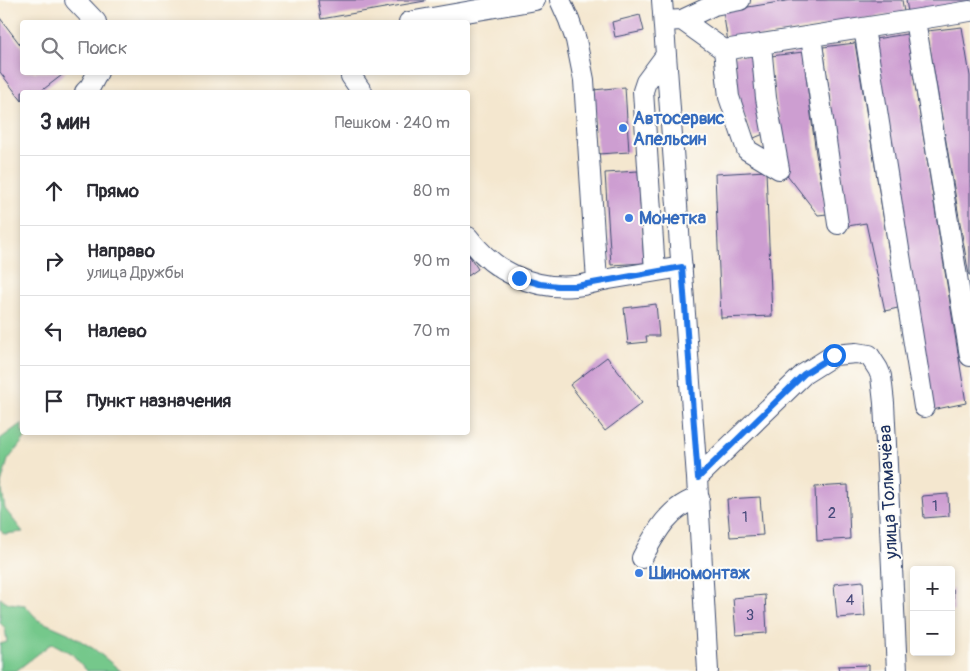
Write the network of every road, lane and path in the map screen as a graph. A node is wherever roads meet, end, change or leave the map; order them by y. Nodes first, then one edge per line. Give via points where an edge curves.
1 (75, 0) edge
2 (535, 0) edge
3 (560, 0) edge
4 (662, 0) edge
5 (740, 0) edge
6 (970, 12) edge
7 (94, 20) edge
8 (420, 20) edge
9 (673, 20) junction
10 (915, 20) junction
11 (864, 28) junction
12 (811, 36) junction
13 (761, 44) junction
14 (724, 50) junction
15 (666, 55) junction
16 (96, 75) edge
17 (351, 75) edge
18 (87, 90) edge
19 (361, 90) edge
20 (671, 124) junction
21 (645, 126) junction
22 (676, 185) junction
23 (649, 187) junction
24 (838, 224) dead end
25 (470, 239) edge
26 (682, 267) junction
27 (655, 272) junction
28 (598, 281) junction
29 (970, 356) edge
30 (924, 407) dead end
31 (698, 478) junction
32 (699, 498) junction
33 (642, 558) dead end
34 (708, 671) edge
35 (897, 671) edge

1 - 7 street
2 - 8 street
3 - 28 street via 576,40 584,80
4 - 9 street
5 - 9 street via 714,5
6 - 10 street
9 - 14 street
9 - 15 street
10 - 11 street
10 - 29 street
11 - 12 street
11 - 30 street
12 - 13 street
12 - 24 street
13 - 14 street
13 - 14 street via 766,98 779,169 748,150 729,97
15 - 20 street
15 - 21 street via 643,91
16 - 18 street
17 - 19 street
20 - 21 street
20 - 22 street
21 - 23 street
22 - 23 street
22 - 26 street
23 - 27 street
25 - 28 street via 490,261 519,278 558,286
26 - 27 street
26 - 31 street
27 - 28 street
31 - 32 street
31 - 35 street, улица Толмачёва via 804,374 834,355 869,355 881,376 884,403
32 - 33 street via 677,508 656,532
32 - 34 street

